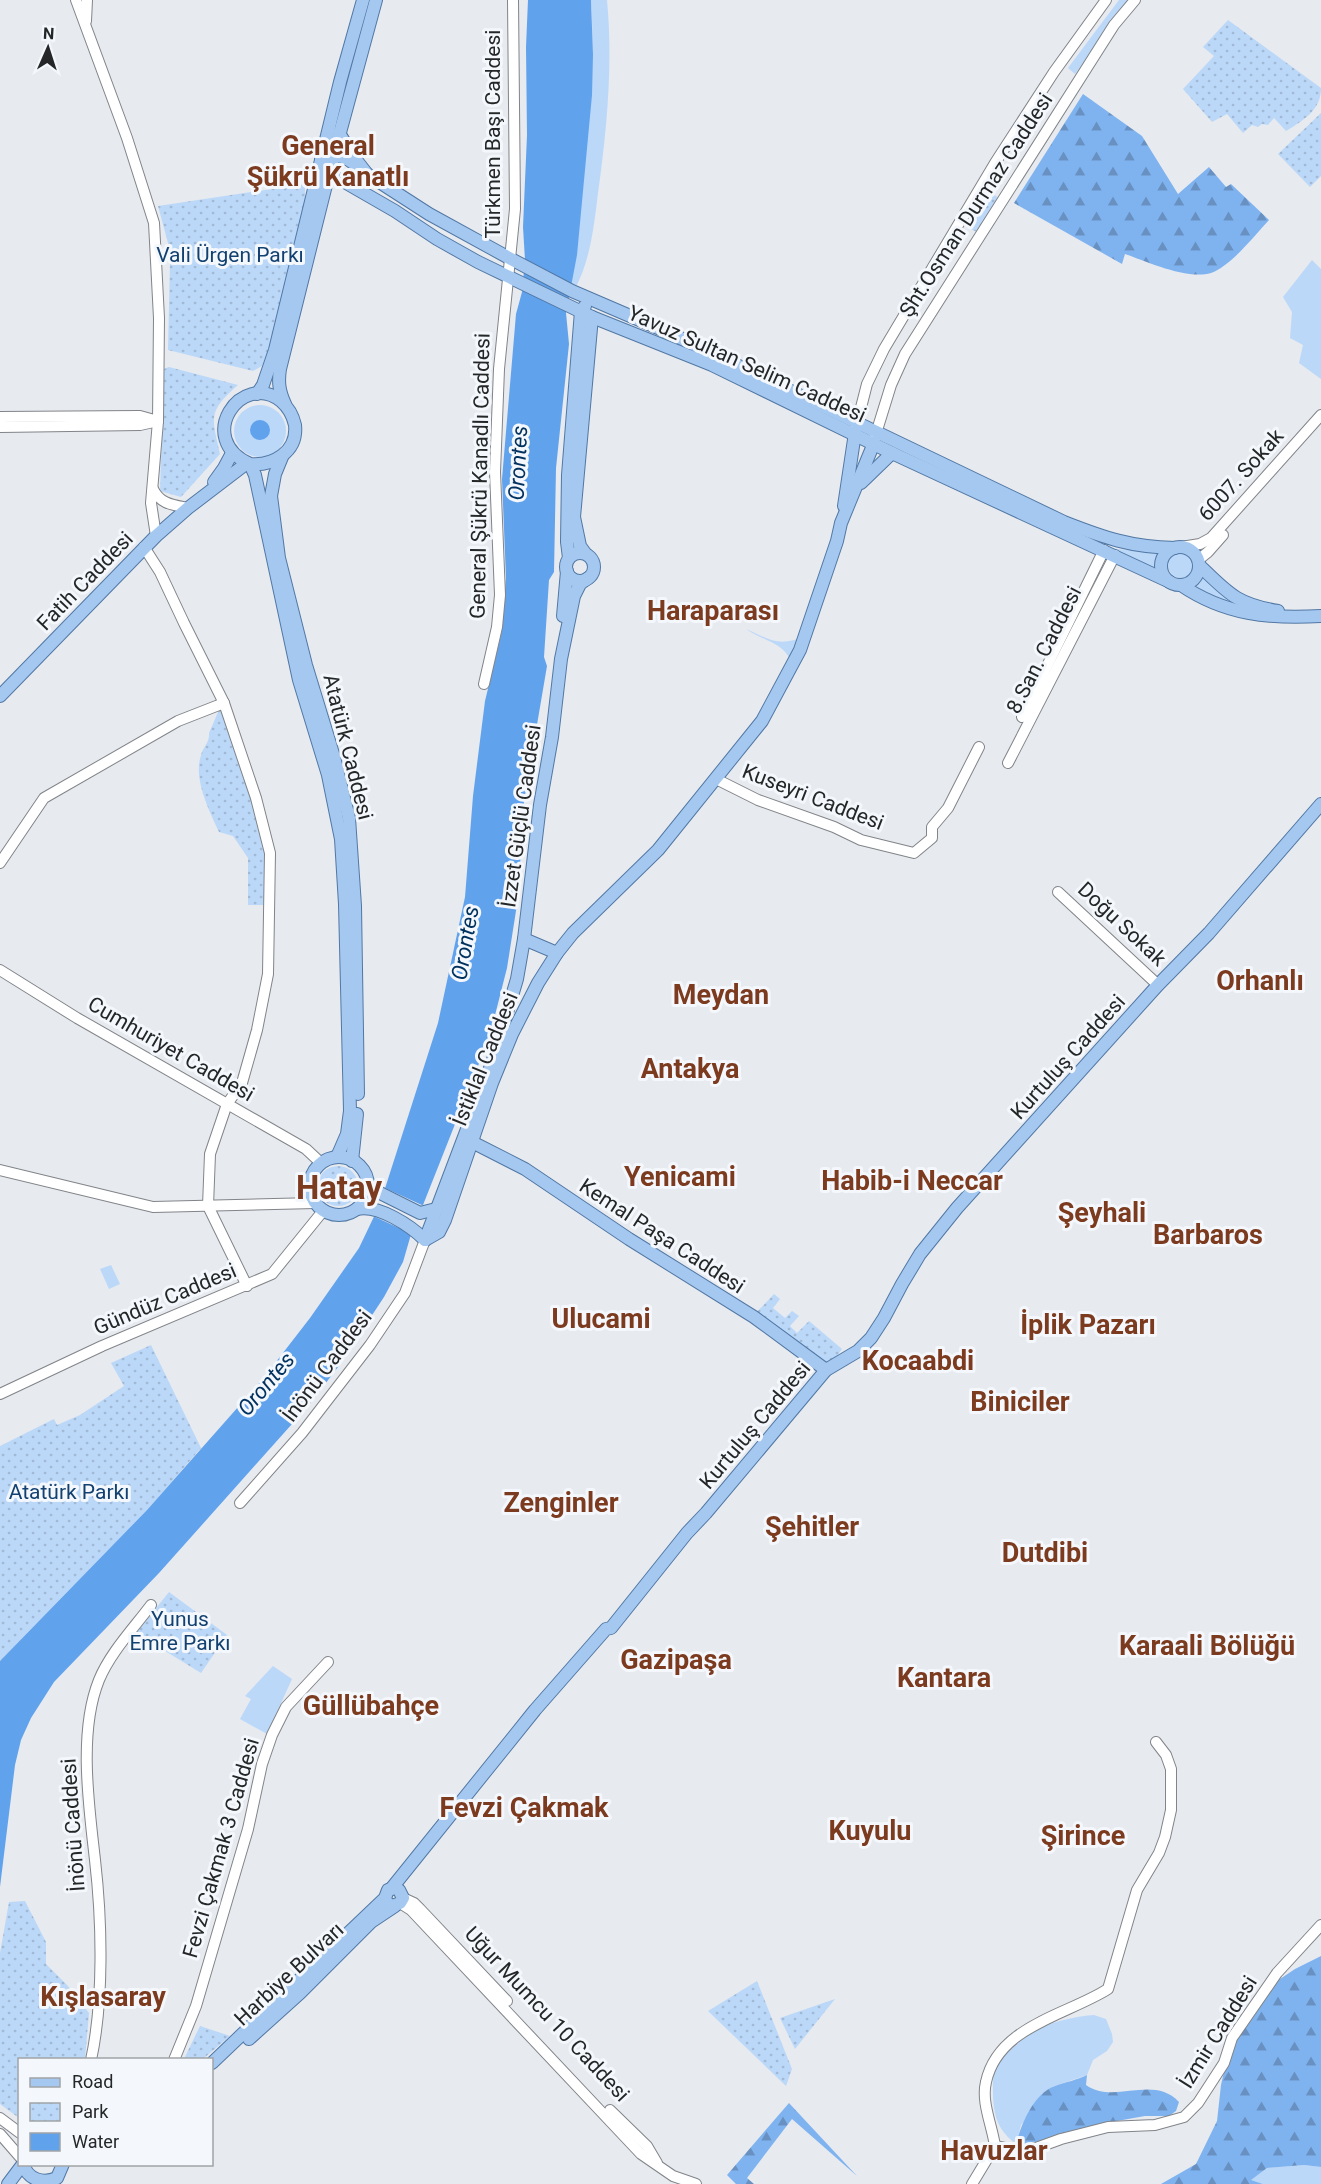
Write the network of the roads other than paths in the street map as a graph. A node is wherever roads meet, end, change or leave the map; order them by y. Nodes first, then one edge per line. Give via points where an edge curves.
1 (76, 0) edge
2 (82, 0) edge
3 (87, 0) edge
4 (363, 0) edge
5 (376, 0) edge
6 (513, 0) edge
7 (1106, 0) edge
8 (1135, 0) edge
9 (86, 23) junction
10 (339, 133) junction
11 (334, 155) junction
12 (321, 160) junction
13 (329, 172) junction
14 (367, 174) junction
15 (513, 270) junction
16 (597, 301) junction
17 (576, 309) junction
18 (592, 317) junction
19 (257, 394) junction
20 (285, 405) junction
21 (1321, 415) edge
22 (0, 417) edge
23 (158, 421) junction
24 (1321, 425) edge
25 (0, 426) edge
26 (856, 428) junction
27 (875, 438) junction
28 (232, 453) junction
29 (892, 453) junction
30 (282, 457) junction
31 (248, 463) junction
32 (153, 489) junction
33 (855, 492) junction
34 (202, 497) junction
35 (188, 508) junction
36 (840, 523) junction
37 (156, 536) junction
38 (144, 547) junction
39 (1178, 547) junction
40 (1110, 552) junction
41 (585, 553) junction
42 (1198, 562) junction
43 (568, 564) junction
44 (588, 578) junction
45 (1175, 583) junction
46 (1321, 611) edge
47 (1321, 616) edge
48 (561, 659) junction
49 (484, 684) dead end
50 (0, 696) edge
51 (224, 703) junction
52 (1022, 717) dead end
53 (979, 747) dead end
54 (1008, 763) dead end
55 (716, 779) junction
56 (1321, 804) edge
57 (0, 863) edge
58 (1058, 892) dead end
59 (524, 939) junction
60 (557, 953) junction
61 (0, 970) edge
62 (517, 979) joint
63 (1158, 985) junction
64 (227, 1104) junction
65 (472, 1142) junction
66 (337, 1157) junction
67 (352, 1161) junction
68 (321, 1163) junction
69 (0, 1170) edge
70 (368, 1187) junction
71 (208, 1206) junction
72 (319, 1207) junction
73 (357, 1209) junction
74 (436, 1209) junction
75 (425, 1240) junction
76 (247, 1286) junction
77 (826, 1370) junction
78 (0, 1394) edge
79 (240, 1503) dead end
80 (151, 1605) dead end
81 (328, 1662) dead end
82 (1156, 1742) dead end
83 (388, 1893) junction
84 (399, 1903) junction
85 (1321, 1925) edge
86 (1321, 1934) edge
87 (1293, 1955) junction
88 (91, 2058) edge
89 (175, 2058) edge
90 (213, 2062) edge
91 (213, 2070) edge
92 (0, 2118) edge
93 (18, 2132) edge
94 (0, 2134) edge
95 (995, 2146) junction
96 (18, 2155) edge
97 (22, 2166) edge
98 (24, 2166) edge
99 (71, 2166) edge
100 (53, 2178) edge
101 (8, 2184) edge
102 (696, 2184) edge
103 (972, 2184) edge

1 - 9 street
2 - 9 street
3 - 9 street
4 - 12 main road
5 - 10 main road, Atatürk Caddesi
6 - 15 street, Türkmen Başı Caddesi
7 - 26 street, Şht.Osman Durmaz Caddesi via 995,163 885,349 867,384
8 - 27 street, Şht.Osman Durmaz Caddesi via 1114,25 905,354
9 - 23 street via 154,223 159,318
10 - 11 main road, Atatürk Caddesi
10 - 14 main road, Yavuz Sultan Selim Caddesi
11 - 12 main road
11 - 13 main road, Atatürk Caddesi
11 - 14 main road
12 - 13 main road, Yavuz Sultan Selim Caddesi
12 - 19 main road via 275,350
13 - 15 main road, Yavuz Sultan Selim Caddesi via 437,239
13 - 20 main road, Atatürk Caddesi via 280,369 278,382
14 - 15 main road, Yavuz Sultan Selim Caddesi
15 - 16 main road, Yavuz Sultan Selim Caddesi
15 - 17 main road, Yavuz Sultan Selim Caddesi
15 - 49 street, General Şükrü Kanadlı Caddesi via 499,369 495,472 500,595
16 - 17 main road
16 - 26 main road, Yavuz Sultan Selim Caddesi via 711,352
17 - 18 main road, Yavuz Sultan Selim Caddesi
17 - 43 main road, İzzet Güçlü Caddesi
18 - 26 main road, Yavuz Sultan Selim Caddesi
18 - 41 main road via 574,517
19 - 20 main road
19 - 28 main road via 236,402 224,421 223,432
20 - 30 main road, Atatürk Caddesi via 295,426 290,448
21 - 39 street, 6007. Sokak via 1211,538
22 - 23 street via 140,416
23 - 25 street via 140,425
23 - 32 street
24 - 42 street, 6007. Sokak
26 - 27 main road, Yavuz Sultan Selim Caddesi
26 - 36 main road, İstiklal Caddesi
27 - 29 main road, Yavuz Sultan Selim Caddesi
27 - 33 main road, İstiklal Caddesi
27 - 39 main road, Yavuz Sultan Selim Caddesi via 1115,541
28 - 31 main road
28 - 34 main road, Fatih Caddesi
29 - 33 main road, İstiklal Caddesi
29 - 40 main road, Yavuz Sultan Selim Caddesi
30 - 31 main road via 261,465
30 - 67 main road, Atatürk Caddesi via 271,496 279,558 349,818 359,1075
31 - 34 main road, Fatih Caddesi
31 - 66 main road, Atatürk Caddesi via 258,490 299,680 328,776 340,839 351,1075 347,1134
32 - 35 street via 163,502
32 - 37 street
33 - 36 main road, İstiklal Caddesi
34 - 35 main road, Fatih Caddesi
35 - 37 main road, Fatih Caddesi
36 - 55 main road, İstiklal Caddesi via 800,650 762,721
37 - 38 main road, Fatih Caddesi
38 - 50 main road, Fatih Caddesi
38 - 51 street
39 - 42 main road via 1191,550
39 - 45 main road via 1169,550 1162,560 1162,572
40 - 45 main road, Yavuz Sultan Selim Caddesi
40 - 52 street, 8.San. Caddesi
40 - 54 street, 8.San. Caddesi
41 - 43 main road via 576,553
41 - 44 main road via 595,565
42 - 45 main road via 1194,579
42 - 46 main road via 1232,596 1255,607
43 - 44 main road via 575,580
43 - 48 main road, İzzet Güçlü Caddesi
44 - 48 main road, İzzet Güçlü Caddesi via 574,596
45 - 47 main road, Yavuz Sultan Selim Caddesi via 1226,608 1260,616
48 - 59 main road, İzzet Güçlü Caddesi
51 - 57 street via 178,721 44,798
51 - 64 street via 270,854 268,974 242,1083
53 - 55 street, Kuseyri Caddesi via 948,808 932,827 932,838 914,853 861,840 834,826 758,801
55 - 60 main road, İstiklal Caddesi via 648,862 607,897
56 - 63 main road, Kurtuluş Caddesi via 1209,933
58 - 63 street, Doğu Sokak
59 - 60 main road
59 - 62 main road, İzzet Güçlü Caddesi
60 - 65 main road, İstiklal Caddesi via 512,1034
61 - 64 street, Cumhuriyet Caddesi
62 - 74 main road, İstiklal Caddesi via 492,1063
63 - 77 main road, Kurtuluş Caddesi via 957,1208 920,1254 871,1338 858,1351
64 - 68 street, Cumhuriyet Caddesi via 306,1149
64 - 71 street via 210,1154
65 - 75 main road, İstiklal Caddesi via 445,1221 439,1232
65 - 77 main road, Kemal Paşa Caddesi via 525,1169 754,1317
66 - 67 main road
66 - 68 main road
67 - 70 main road via 363,1171
68 - 72 main road via 311,1178 311,1195
69 - 71 street via 153,1207
70 - 73 main road
70 - 74 main road via 421,1213
71 - 72 street
71 - 76 street
72 - 73 main road via 340,1215
72 - 76 street, Gündüz Caddesi via 272,1274
73 - 75 main road via 376,1210 414,1229
74 - 75 main road, İstiklal Caddesi
75 - 79 street, İnönü Caddesi via 405,1293 370,1345 302,1433
76 - 78 street, Gündüz Caddesi via 102,1346
77 - 83 main road, Kurtuluş Caddesi via 611,1628 606,1629 541,1704
80 - 88 street, İnönü Caddesi via 99,1679 92,1704 87,1742 100,1924 97,2028
81 - 89 street, Fevzi Çakmak 3 Caddesi via 286,1707 272,1735 199,1995
82 - 95 street via 1171,1769 1171,1810 1159,1853 1137,1890 1108,1989 1039,2023 1002,2050 986,2082
83 - 84 main road, Uğur Mumcu 10 Caddesi via 389,1905
83 - 90 main road, Harbiye Bulvarı
84 - 91 main road, Harbiye Bulvarı via 371,1922 300,1993
84 - 102 street, Uğur Mumcu 10 Caddesi via 411,1910 641,2154 673,2176
85 - 87 street, İzmir Caddesi
86 - 87 street, İzmir Caddesi
87 - 95 street, İzmir Caddesi via 1232,2038 1224,2063 1184,2117 1155,2125 1108,2127 1025,2152
92 - 93 street
94 - 96 street
95 - 103 street
97 - 101 main road
98 - 100 main road via 33,2179
99 - 100 main road

